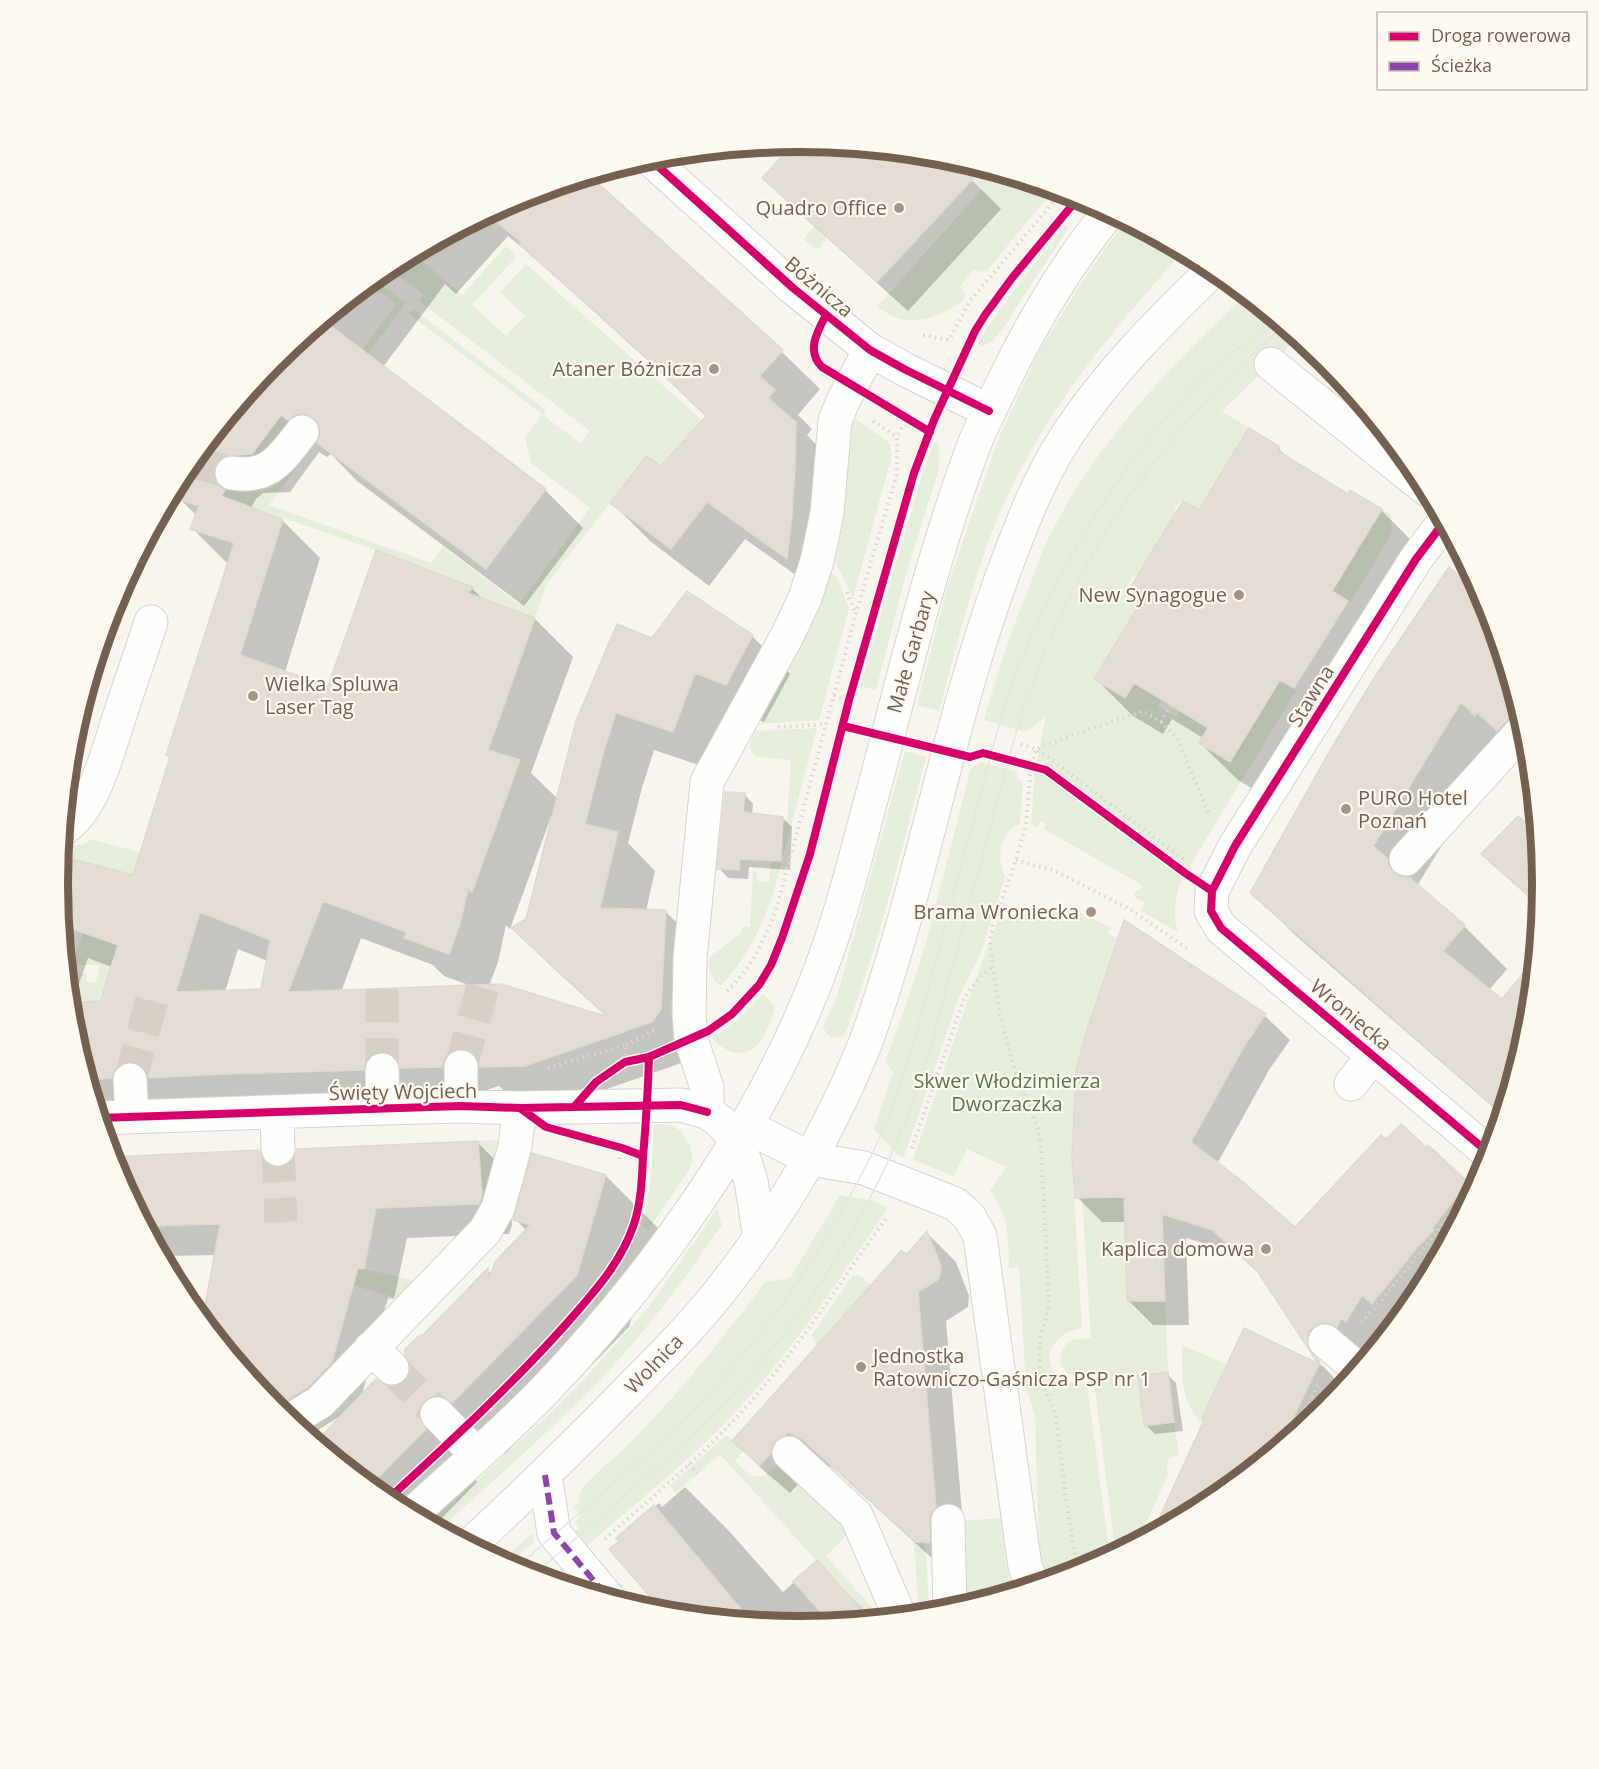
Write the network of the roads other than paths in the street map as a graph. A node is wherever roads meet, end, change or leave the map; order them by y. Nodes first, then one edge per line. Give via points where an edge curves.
1 (659, 167) edge
2 (1104, 219) edge
3 (1207, 276) edge
4 (870, 350) junction
5 (1271, 364) dead end
6 (989, 411) junction
7 (303, 432) dead end
8 (1402, 470) edge
9 (232, 473) tunnel mouth
10 (1439, 529) edge
11 (151, 622) dead end
12 (1516, 738) edge
13 (70, 825) edge
14 (1406, 860) dead end
15 (1212, 891) joint
16 (1373, 1056) junction
17 (461, 1067) tunnel mouth
18 (382, 1070) tunnel mouth
19 (130, 1080) tunnel mouth
20 (1351, 1084) dead end
21 (461, 1106) junction
22 (383, 1108) junction
23 (520, 1108) junction
24 (277, 1112) junction
25 (707, 1112) junction
26 (132, 1116) junction
27 (105, 1118) edge
28 (741, 1134) junction
29 (278, 1149) tunnel mouth
30 (810, 1159) junction
31 (1477, 1162) edge
32 (760, 1238) junction
33 (437, 1414) tunnel mouth
34 (297, 1416) edge
35 (789, 1453) dead end
36 (477, 1455) junction
37 (545, 1475) junction
38 (418, 1509) edge
39 (948, 1521) dead end
40 (475, 1540) edge
41 (1030, 1579) edge
42 (601, 1589) edge
43 (950, 1600) edge
44 (897, 1610) edge

1 - 4 street, Bóżnicza via 793,288
2 - 6 street, Małe Garbary via 1066,269 1020,347
3 - 30 street via 1139,344 1089,405 1041,480 1012,548 972,668 891,966 865,1042
4 - 6 street, Bóżnicza
4 - 25 street via 835,421 827,513 805,598 707,782 690,958 689,1014 691,1039 707,1088
5 - 8 street
6 - 28 street, Małe Garbary via 941,543 828,948 800,1022
7 - 9 street via 274,466 246,475
10 - 15 street, Stawna via 1235,846
11 - 13 street via 99,777 84,808
12 - 14 street
15 - 16 street, Wroniecka via 1211,910 1221,928
16 - 20 street
16 - 31 street, Wroniecka
17 - 21 street
18 - 22 street
19 - 26 street
21 - 22 street, Święty Wojciech
21 - 23 street, Święty Wojciech
22 - 24 street, Święty Wojciech
23 - 25 street, Święty Wojciech via 681,1105
23 - 34 street via 515,1146 498,1208 485,1231 381,1358
24 - 26 street, Święty Wojciech
24 - 29 street
25 - 28 street, Święty Wojciech
26 - 27 street, Święty Wojciech
28 - 30 street
28 - 32 street
28 - 36 street via 692,1210 612,1315 543,1391
30 - 32 street, Wolnica
30 - 41 street via 864,1168 955,1204 970,1218 980,1236 1025,1566
32 - 37 street, Wolnica via 670,1349
33 - 36 street
35 - 44 street via 856,1515
36 - 38 street
37 - 40 street, Wolnica
37 - 42 street via 554,1533
39 - 43 street

